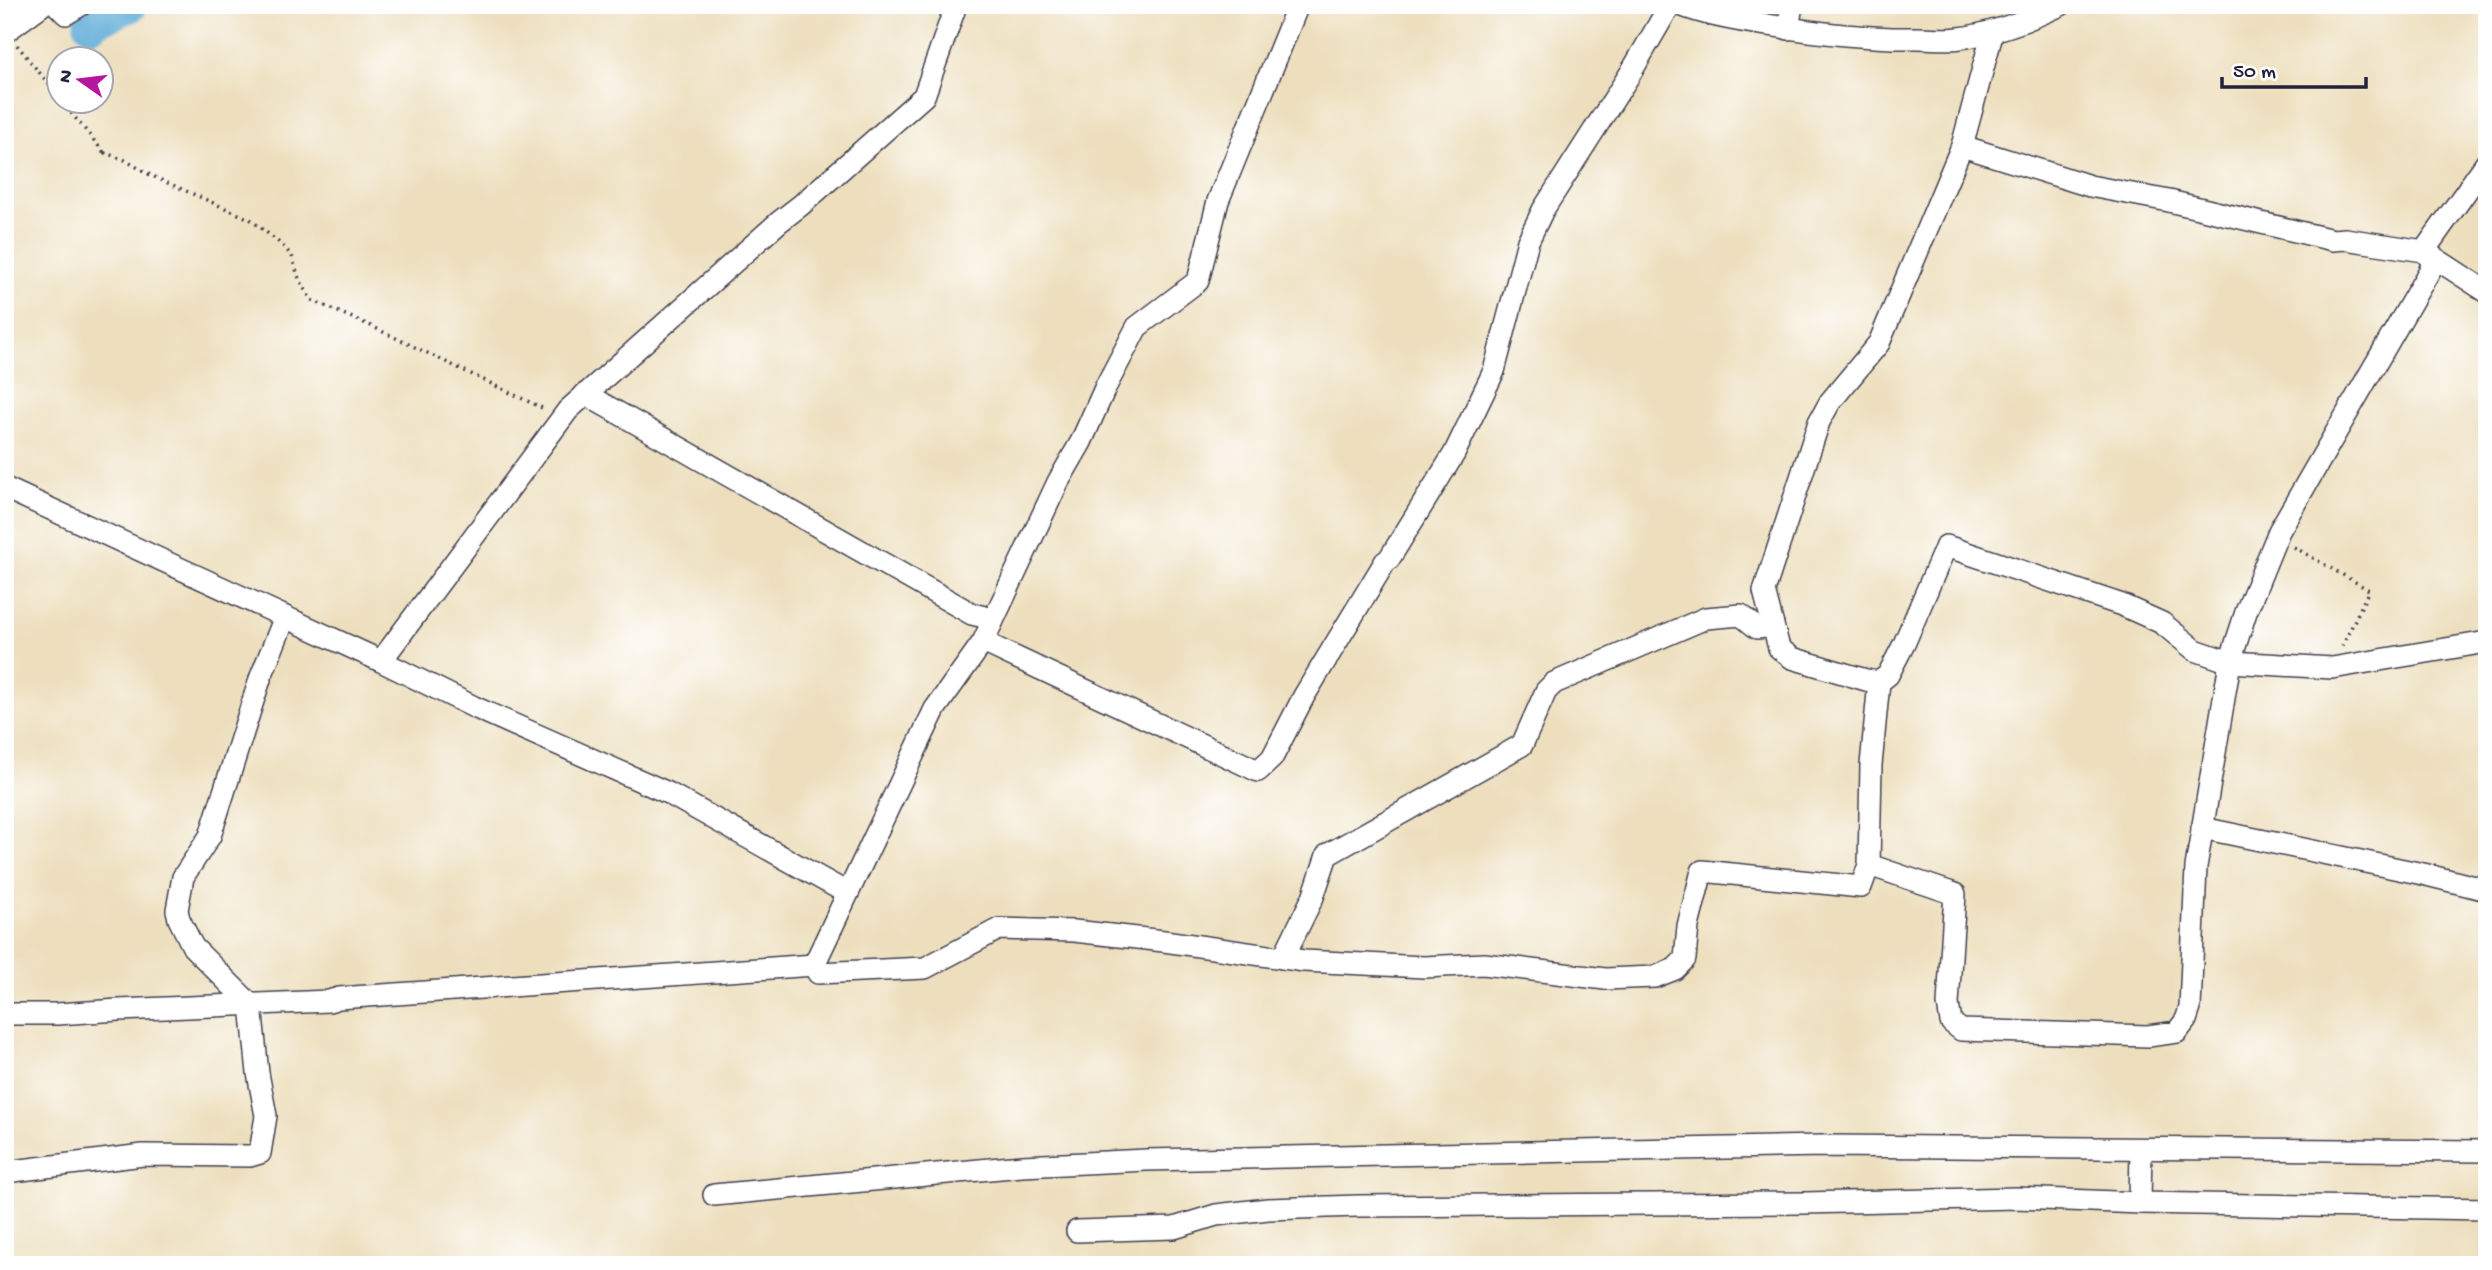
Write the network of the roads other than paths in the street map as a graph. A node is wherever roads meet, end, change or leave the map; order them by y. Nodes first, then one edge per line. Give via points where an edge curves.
1 (42, 5) edge
2 (57, 5) edge
3 (81, 5) edge
4 (956, 5) edge
5 (1298, 5) edge
6 (1670, 5) edge
7 (1680, 5) edge
8 (1792, 5) edge
9 (2061, 5) edge
10 (1788, 29) junction
11 (1993, 31) junction
12 (8, 35) edge
13 (1962, 146) junction
14 (2487, 162) edge
15 (2424, 251) junction
16 (2487, 292) edge
17 (585, 394) junction
18 (9, 495) edge
19 (285, 617) junction
20 (993, 619) junction
21 (1773, 626) junction
22 (983, 642) junction
23 (2487, 642) edge
24 (381, 661) junction
25 (2230, 662) junction
26 (1879, 681) junction
27 (2202, 828) junction
28 (1869, 865) junction
29 (2487, 890) edge
30 (847, 893) junction
31 (1283, 958) junction
32 (814, 965) junction
33 (251, 1005) junction
34 (5, 1014) edge
35 (2141, 1149) junction
36 (2487, 1152) edge
37 (5, 1172) edge
38 (714, 1195) dead end
39 (2140, 1203) junction
40 (2487, 1209) edge
41 (1077, 1231) dead end

1 - 12 street
2 - 3 street via 66,14
4 - 17 street via 925,96
5 - 20 street via 1218,201 1198,281 1137,327
6 - 22 street via 1538,220 1528,241 1494,371 1454,454 1311,685 1272,758 1258,771
7 - 10 street via 1713,16
8 - 10 street
9 - 11 street
10 - 11 street via 1871,38 1956,38
11 - 13 street
13 - 15 street via 2090,186 2333,240
13 - 21 street via 1879,343 1819,422 1764,591
14 - 15 street
15 - 16 street
15 - 25 street via 2434,263 2277,537
17 - 20 street via 972,614
17 - 24 street via 562,418
18 - 19 street
19 - 24 street
19 - 33 street via 210,835 183,877 177,910 193,947
20 - 22 street
21 - 26 street via 1779,648 1792,658
21 - 31 street via 1757,628 1741,615 1706,618 1554,683 1522,745 1327,855 1313,897
22 - 30 street via 936,709
23 - 25 street via 2332,668
24 - 30 street via 668,793
25 - 26 street via 2195,650 2161,623 2122,605 1946,546 1905,644 1888,675
25 - 27 street
26 - 28 street
27 - 28 street via 2190,1007 2177,1032 2148,1036 1961,1030 1951,1022 1948,1004 1955,894
27 - 29 street
28 - 31 street via 1861,887 1702,871 1685,959 1655,977 1605,979 1484,964 1424,967
30 - 32 street
31 - 32 street via 1074,931 999,929 925,968 818,973
32 - 33 street
33 - 34 street
33 - 37 street via 266,1116 260,1153 144,1155
35 - 36 street
35 - 38 street via 1824,1146 1146,1160 1022,1166
35 - 39 street
39 - 40 street
39 - 41 street via 2016,1198 1359,1206 1268,1209 1174,1228

